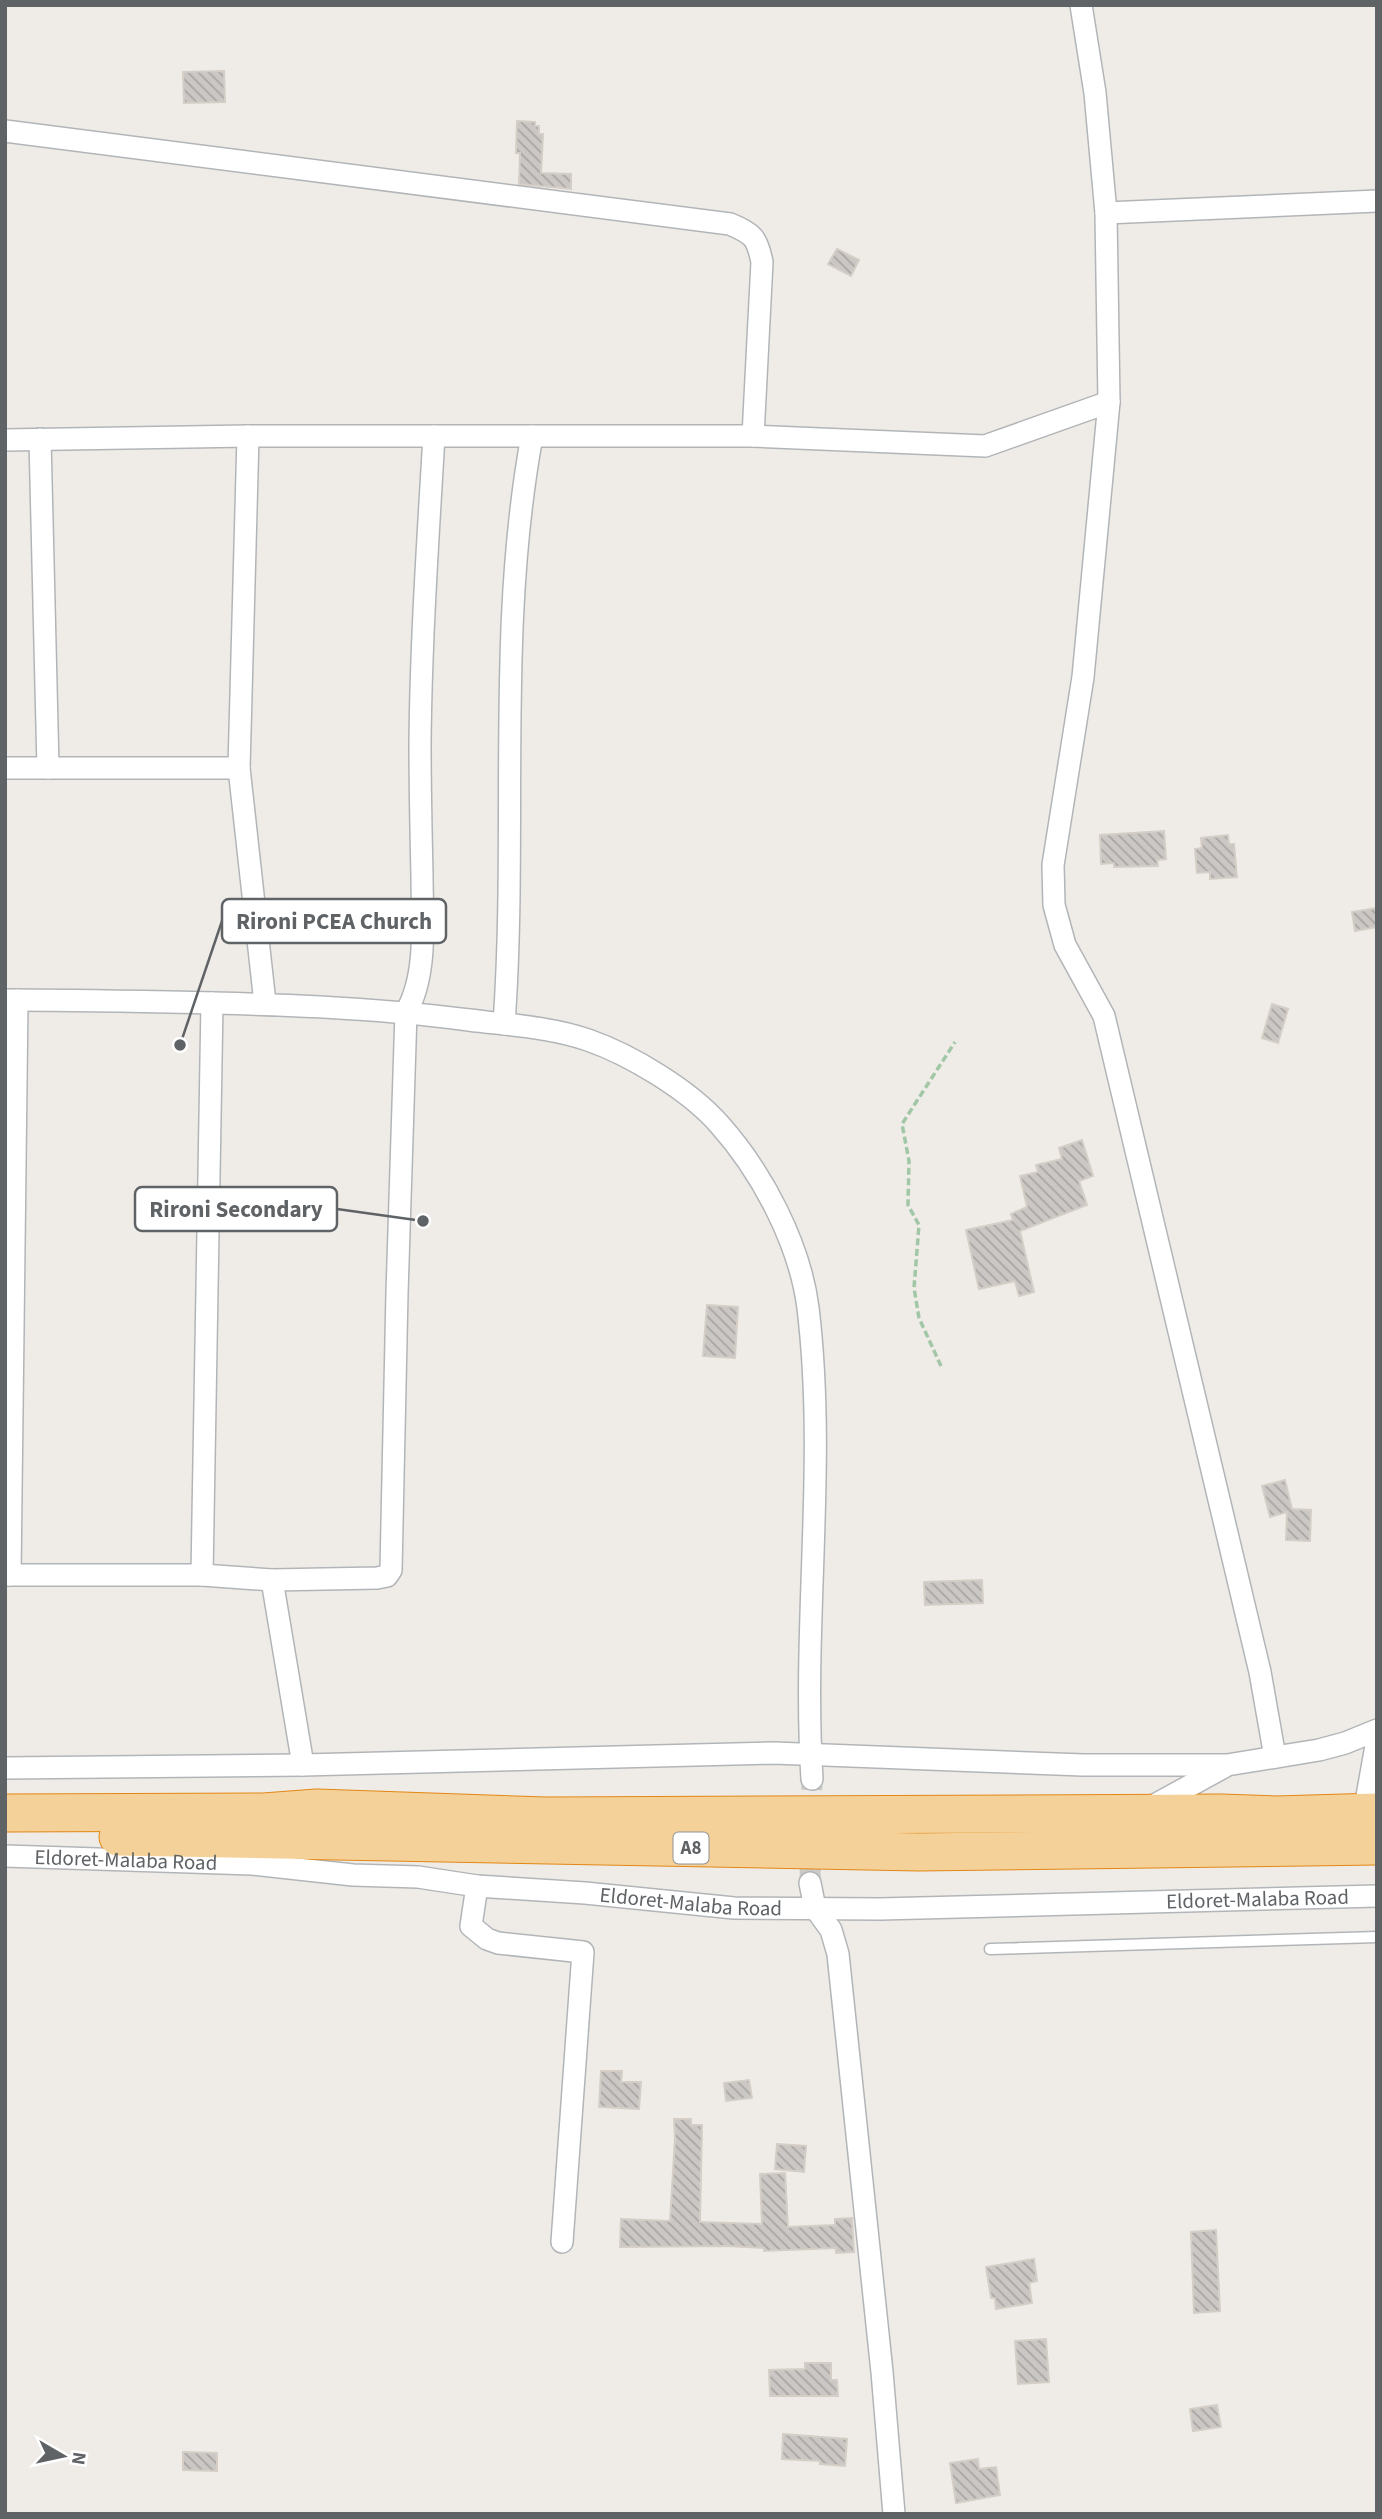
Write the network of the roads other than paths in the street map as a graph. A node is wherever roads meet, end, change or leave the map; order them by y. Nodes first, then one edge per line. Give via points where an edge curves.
1 (1081, 5) edge
2 (5, 131) edge
3 (1377, 201) edge
4 (1106, 213) junction
5 (1109, 402) junction
6 (248, 436) junction
7 (434, 436) junction
8 (531, 436) junction
9 (753, 436) junction
10 (40, 439) junction
11 (5, 440) edge
12 (5, 768) edge
13 (48, 768) junction
14 (239, 768) junction
15 (11, 1000) edge
16 (212, 1003) junction
17 (265, 1003) junction
18 (406, 1012) junction
19 (505, 1024) junction
20 (8, 1575) edge
21 (202, 1575) junction
22 (272, 1580) junction
23 (1377, 1730) edge
24 (1377, 1740) edge
25 (810, 1754) junction
26 (1275, 1757) junction
27 (303, 1765) junction
28 (1227, 1765) junction
29 (5, 1768) edge
30 (812, 1779) tunnel mouth
31 (1370, 1812) edge
32 (5, 1813) edge
33 (1140, 1814) junction
34 (5, 1835) edge
35 (1377, 1846) edge
36 (5, 1856) edge
37 (810, 1883) tunnel mouth
38 (477, 1886) junction
39 (1377, 1896) edge
40 (815, 1908) junction
41 (1377, 1937) edge
42 (990, 1949) dead end
43 (562, 2242) dead end
44 (894, 2514) edge

1 - 4 street
2 - 9 street via 730,224 758,243 762,262
3 - 4 street
4 - 5 street
5 - 9 street via 985,446
5 - 26 street via 1083,677 1053,865 1054,905 1065,945 1104,1016 1260,1672
6 - 7 street
6 - 10 street
6 - 14 street
7 - 8 street
7 - 18 street via 422,633 423,926 419,978
8 - 9 street
8 - 19 street via 510,632
10 - 11 street
10 - 13 street
12 - 13 street
13 - 14 street
14 - 17 street
15 - 16 street
15 - 20 street
16 - 17 street
16 - 21 street
17 - 18 street
18 - 19 street
18 - 22 street via 391,1570 377,1578
19 - 25 street via 588,1040 674,1084 719,1124 754,1172 786,1230 808,1306 816,1392
20 - 21 street
21 - 22 street
22 - 27 street
23 - 26 street via 1345,1744
24 - 31 street
25 - 27 street
25 - 28 street via 1083,1765
25 - 30 street
26 - 28 street
27 - 29 street
28 - 33 street
31 - 33 highway, Eldoret-Malaba Road / A8
32 - 33 highway, Eldoret-Malaba Road / A8 via 317,1808 546,1816
34 - 35 highway, Eldoret-Malaba Road / A8 via 919,1852
36 - 38 street, Eldoret-Malaba Road via 252,1864
37 - 40 street
38 - 40 street, Eldoret-Malaba Road via 734,1908
38 - 43 street via 471,1926 486,1939 583,1952
39 - 40 street, Eldoret-Malaba Road
40 - 44 street via 831,1930 838,1954
41 - 42 lane

